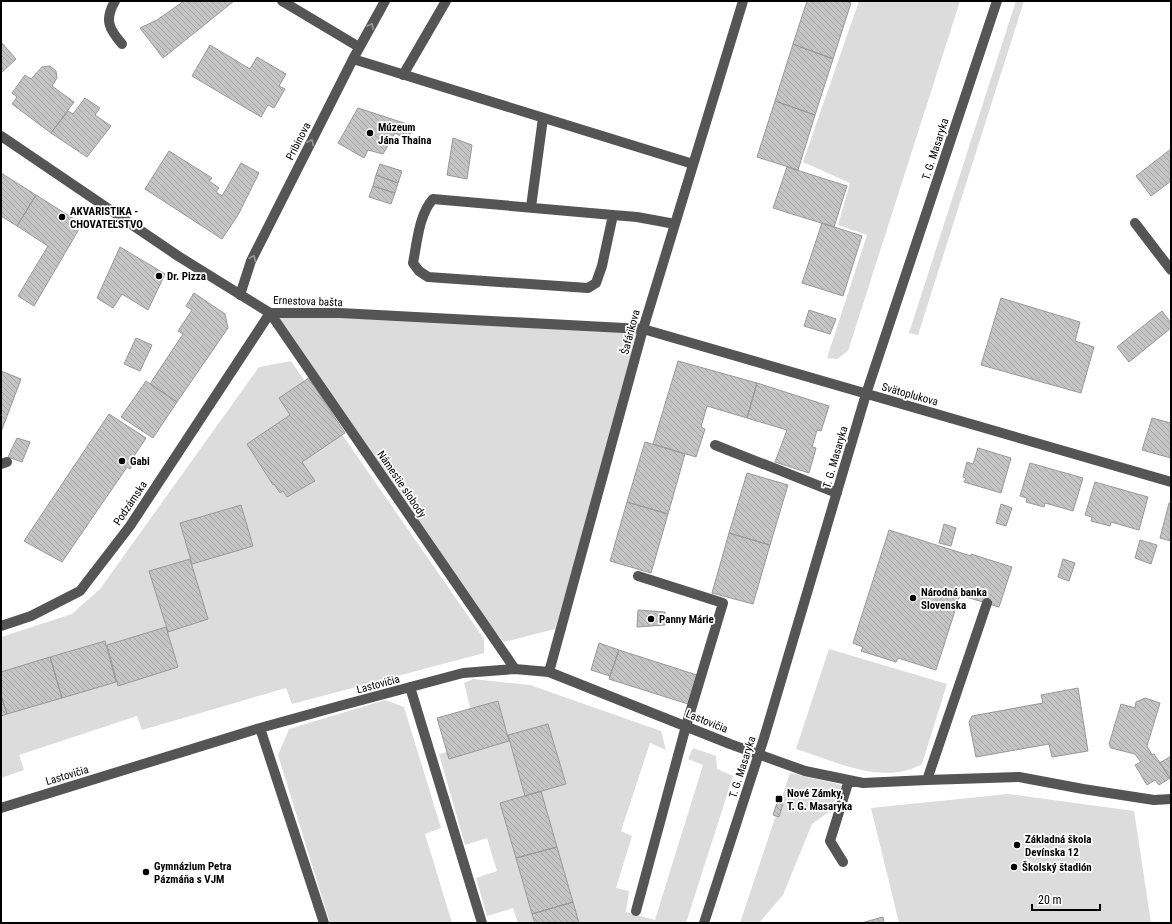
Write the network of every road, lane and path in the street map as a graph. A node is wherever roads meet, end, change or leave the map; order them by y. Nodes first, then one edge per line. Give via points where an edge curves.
1 (115, 1) edge
2 (282, 1) edge
3 (385, 1) edge
4 (446, 1) edge
5 (743, 1) edge
6 (996, 1) edge
7 (122, 44) dead end
8 (359, 47) junction
9 (353, 59) junction
10 (403, 74) junction
11 (543, 118) junction
12 (1, 136) edge
13 (693, 164) junction
14 (531, 207) junction
15 (613, 215) junction
16 (1135, 223) dead end
17 (675, 224) junction
18 (1171, 270) edge
19 (240, 295) junction
20 (270, 313) junction
21 (643, 329) junction
22 (866, 394) junction
23 (715, 445) dead end
24 (1171, 482) edge
25 (837, 492) junction
26 (638, 576) dead end
27 (987, 604) dead end
28 (1, 626) edge
29 (514, 669) junction
30 (549, 672) junction
31 (410, 687) junction
32 (686, 726) junction
33 (260, 728) junction
34 (759, 754) junction
35 (849, 780) junction
36 (927, 780) junction
37 (1171, 799) edge
38 (1, 808) edge
39 (843, 862) dead end
40 (636, 911) dead end
41 (324, 923) edge
42 (482, 923) edge
43 (704, 923) edge

1 - 7 street via 108,19 110,30
2 - 8 street
8 -> 3 street, Pribinova
4 - 10 street
5 - 13 street, Šafárikova
6 - 22 street, T. G. Masaryka
8 - 9 street, Pribinova
9 - 10 street
19 -> 9 street, Pribinova via 251,261
10 - 11 street
11 - 13 street
11 - 14 street
12 - 19 street, Ernestova bašta
13 - 17 street, Šafárikova
14 - 15 street
14 - 15 street via 433,199 422,219 413,262 419,271 428,277 588,288 596,283 602,266
15 - 17 street
16 - 18 street
17 - 21 street, Šafárikova
19 - 20 street, Ernestova bašta
20 - 21 street, Ernestova bašta via 340,313
20 - 28 street, Podzámska via 130,526 80,591 30,616
20 - 29 street, Námestie slobody
21 - 22 street, Svätoplukova
21 - 30 street, Šafárikova
22 - 24 street, Svätoplukova
22 - 25 street, T. G. Masaryka
23 - 25 street
25 - 34 street, T. G. Masaryka
26 - 32 street via 723,604
27 - 36 street
29 - 30 street, Lastovičia
29 - 31 street, Lastovičia via 463,673
30 - 32 street, Lastovičia
31 - 33 street, Lastovičia
31 - 42 street
32 - 34 street, Lastovičia
32 - 40 street
33 - 38 street, Lastovičia
33 - 41 street
34 - 35 street, Lastovičia via 805,771
34 - 43 street, T. G. Masaryka
35 - 36 street, Lastovičia via 863,783
35 - 39 street via 830,841
36 - 37 street, Lastovičia via 1019,777 1112,794 1154,800

